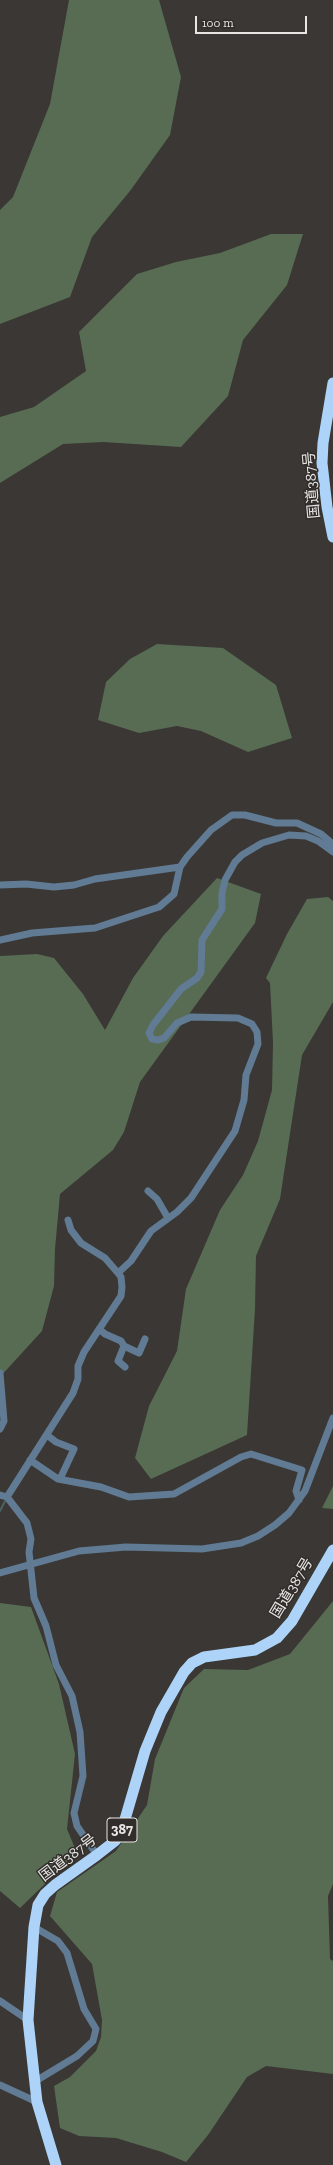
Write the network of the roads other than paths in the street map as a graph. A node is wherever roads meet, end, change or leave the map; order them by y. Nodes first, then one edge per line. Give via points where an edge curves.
1 (333, 382) edge
2 (333, 537) edge
3 (333, 844) edge
4 (333, 852) edge
5 (180, 867) junction
6 (0, 884) edge
7 (0, 940) edge
8 (148, 1191) dead end
9 (168, 1218) junction
10 (68, 1220) dead end
11 (118, 1272) junction
12 (99, 1329) junction
13 (145, 1339) dead end
14 (124, 1346) junction
15 (125, 1367) dead end
16 (0, 1373) edge
17 (333, 1418) edge
18 (0, 1429) edge
19 (47, 1435) junction
20 (30, 1460) junction
21 (60, 1479) junction
22 (4, 1496) edge
23 (299, 1500) junction
24 (333, 1550) edge
25 (30, 1564) junction
26 (0, 1574) edge
27 (97, 1855) junction
28 (34, 1927) junction
29 (0, 2001) edge
30 (28, 2020) junction
31 (34, 2082) junction
32 (0, 2085) edge
33 (37, 2102) junction
34 (56, 2165) edge

1 - 2 highway, 国道387号 via 322,463
3 - 5 street via 321,834 297,823 276,823 245,815 232,815 211,830
4 - 9 street via 306,836 289,835 262,843 242,855 225,880 222,909 202,940 201,972 181,989 149,1033 152,1039 164,1038 177,1023 191,1017 246,1020 258,1032 258,1044 246,1075 244,1100 235,1132 191,1198
5 - 6 street via 54,887
5 - 7 street via 174,894 159,907 95,928 27,933
8 - 9 street via 158,1199
9 - 11 street via 151,1231 131,1262
10 - 11 street via 71,1230 81,1242 105,1258
11 - 12 street via 121,1277 121,1296
12 - 14 street via 119,1339
12 - 19 street via 78,1366 78,1379 73,1393
13 - 14 street via 139,1352
14 - 15 street via 118,1361
16 - 18 street via 4,1420
17 - 23 street via 305,1491
19 - 20 street
19 - 21 street via 56,1442 74,1449
20 - 21 street
20 - 22 street
21 - 23 street via 101,1487 129,1498 174,1494 251,1454 302,1470 296,1491
22 - 25 street via 27,1523 31,1539
23 - 25 street via 275,1525 241,1543 202,1549 102,1548 79,1551
24 - 27 highway, 国道387号 / 387 via 292,1622 277,1638 255,1650 204,1656 192,1663 184,1672 161,1712 147,1745 121,1833
25 - 26 street
25 - 27 street via 34,1598 46,1626 56,1665 72,1696 77,1713 83,1776 74,1813 76,1826
27 - 28 highway, 国道387号 / 387 via 45,1894 38,1905
28 - 30 highway, 国道387号 / 387
28 - 31 street via 58,1941 67,1953 84,2009 96,2029 93,2042 77,2056
29 - 30 street
30 - 31 highway, 国道387号 / 387
31 - 33 highway, 国道387号 / 387
32 - 33 street
33 - 34 highway, 国道387号 / 387

